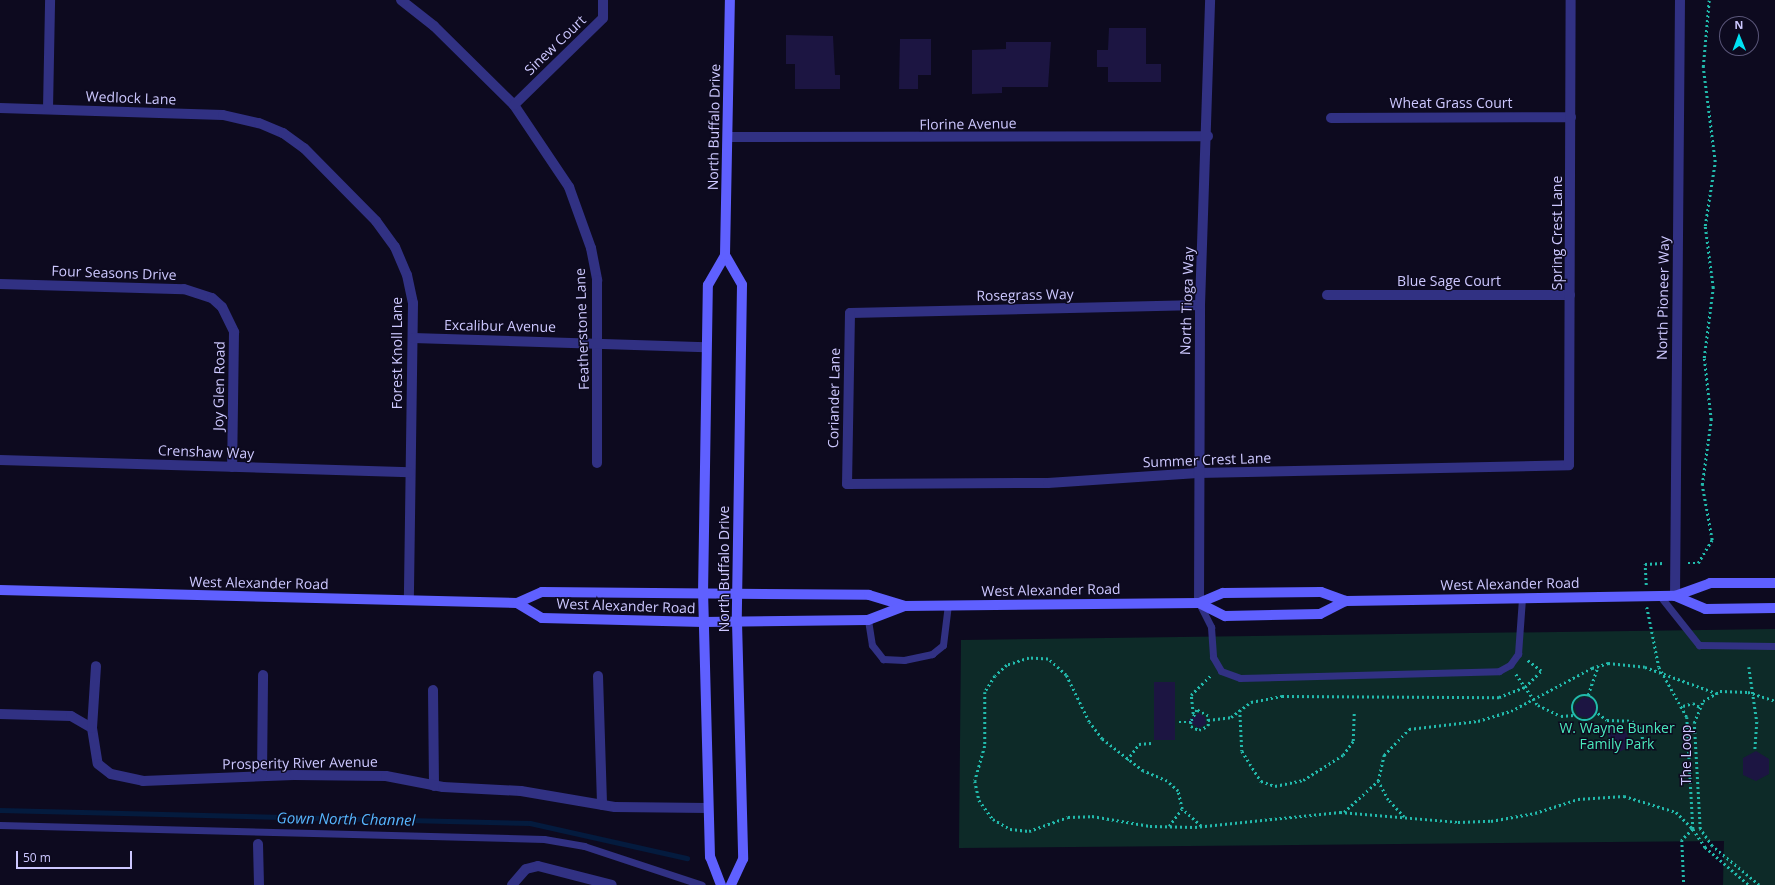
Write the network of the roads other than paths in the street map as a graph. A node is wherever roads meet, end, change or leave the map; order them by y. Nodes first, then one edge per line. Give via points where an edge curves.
1 (50, 0) edge
2 (401, 0) edge
3 (603, 0) edge
4 (730, 0) edge
5 (1210, 0) edge
6 (1571, 0) edge
7 (1680, 0) edge
8 (514, 105) junction
9 (0, 108) edge
10 (48, 109) junction
11 (1571, 117) junction
12 (1331, 118) dead end
13 (259, 123) joint
14 (1208, 136) junction
15 (728, 137) junction
16 (725, 255) junction
17 (0, 284) edge
18 (1327, 295) dead end
19 (1570, 295) junction
20 (1200, 305) junction
21 (222, 308) joint
22 (850, 313) joint
23 (413, 338) junction
24 (600, 342) junction
25 (706, 347) junction
26 (0, 460) edge
27 (597, 464) dead end
28 (1569, 465) joint
29 (232, 467) junction
30 (410, 472) junction
31 (1198, 473) junction
32 (847, 484) joint
33 (1775, 583) edge
34 (0, 590) edge
35 (703, 596) junction
36 (737, 596) junction
37 (1660, 596) junction
38 (1675, 596) junction
39 (1522, 598) junction
40 (409, 600) junction
41 (1346, 601) junction
42 (517, 603) junction
43 (1199, 603) junction
44 (904, 606) junction
45 (948, 606) junction
46 (1775, 608) edge
47 (868, 620) junction
48 (703, 622) junction
49 (737, 622) junction
50 (1775, 646) edge
51 (96, 666) dead end
52 (263, 676) dead end
53 (598, 676) dead end
54 (433, 690) dead end
55 (0, 714) edge
56 (92, 728) junction
57 (262, 776) junction
58 (434, 786) junction
59 (602, 805) junction
60 (708, 808) junction
61 (0, 825) edge
62 (258, 844) dead end
63 (259, 885) edge
64 (512, 885) edge
65 (612, 885) edge
66 (702, 885) edge
67 (721, 885) edge
68 (731, 885) edge

1 - 10 street
2 - 8 street, Featherstone Lane via 434,26
3 - 8 street, Sinew Court via 603,18
4 - 15 main road, North Buffalo Drive
5 - 14 street, North Tioga Way
6 - 11 street, Spring Crest Lane
7 - 38 street, North Pioneer Way
8 - 24 street, Featherstone Lane via 569,186 589,241 597,280
9 - 10 street, Wedlock Lane
10 - 13 street, Wedlock Lane via 223,115
11 - 12 street, Wheat Grass Court
11 - 19 street, Spring Crest Lane
13 - 23 street, Forest Knoll Lane via 283,133 304,148 376,221 394,247 408,275 412,296
14 - 15 street, Florine Avenue
14 - 20 street, North Tioga Way
15 - 16 main road, North Buffalo Drive
16 - 25 main road, North Buffalo Drive via 708,285
16 - 36 main road, North Buffalo Drive via 742,285
17 - 21 street, Four Seasons Drive via 184,289 212,298
18 - 19 street, Blue Sage Court
19 - 28 street, Spring Crest Lane
20 - 22 street, Rosegrass Way
20 - 31 street, North Tioga Way
21 - 29 street, Joy Glen Road via 234,332
22 - 32 street, Coriander Lane
23 - 24 street, Excalibur Avenue
23 - 30 street, Forest Knoll Lane
24 - 25 street, Excalibur Avenue
24 - 27 street, Featherstone Lane
25 - 35 main road, North Buffalo Drive
26 - 29 street, Crenshaw Way
28 - 31 street, Summer Crest Lane
29 - 30 street, Crenshaw Way
30 - 40 street, Forest Knoll Lane
31 - 32 street, Summer Crest Lane via 1048,482
31 - 43 street, North Tioga Way
33 - 38 main road, West Alexander Road via 1710,583
34 - 40 main road, West Alexander Road
35 - 36 main road, West Alexander Road
35 - 42 main road, West Alexander Road via 542,592
35 - 48 main road, North Buffalo Drive
36 - 44 main road, West Alexander Road via 869,595
36 - 49 main road, North Buffalo Drive
37 - 38 main road, West Alexander Road
37 - 39 main road, West Alexander Road
37 - 50 lane via 1699,645
38 - 46 main road, West Alexander Road via 1705,609
39 - 41 main road, West Alexander Road
39 - 43 lane via 1518,654 1510,665 1499,671 1240,678 1221,671 1213,657 1211,627
40 - 42 main road, West Alexander Road
41 - 43 main road, West Alexander Road via 1321,592 1223,593
41 - 43 main road, West Alexander Road via 1320,614 1225,616
42 - 48 main road, West Alexander Road via 542,618
43 - 45 main road, West Alexander Road
44 - 45 main road, West Alexander Road
44 - 47 main road, West Alexander Road
45 - 47 lane via 943,645 932,654 904,660 883,659 872,645
47 - 49 main road, West Alexander Road
48 - 49 main road, West Alexander Road
48 - 60 main road, North Buffalo Drive
49 - 68 main road, North Buffalo Drive via 743,859
51 - 56 street, Prosperity River Avenue
52 - 57 street
53 - 59 street
54 - 58 street
55 - 56 street via 70,716
56 - 57 street, Prosperity River Avenue via 98,764 111,774 143,781
57 - 58 street, Prosperity River Avenue via 386,776
58 - 59 street, Prosperity River Avenue via 521,791
59 - 60 street, Prosperity River Avenue
60 - 67 main road, North Buffalo Drive via 710,857
61 - 66 lane via 544,839 584,846
62 - 63 street
64 - 65 street via 526,869 562,870

